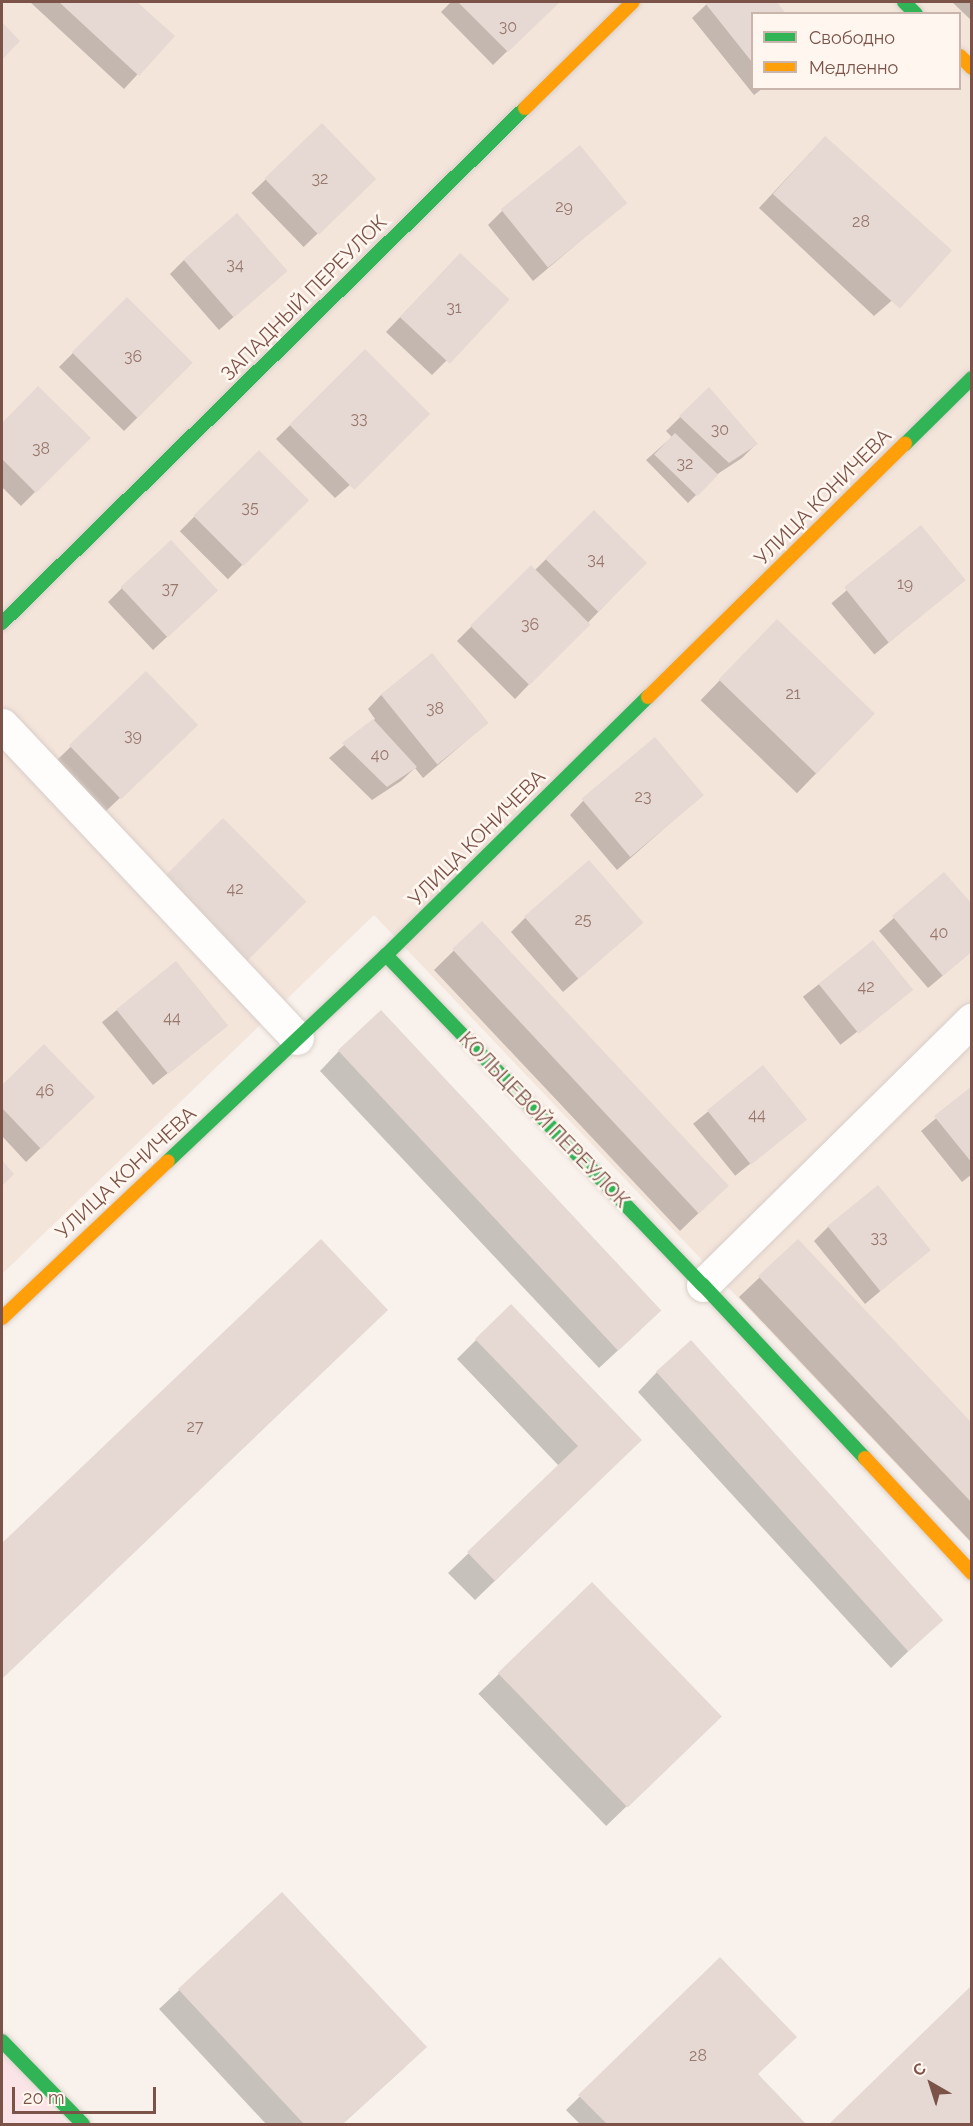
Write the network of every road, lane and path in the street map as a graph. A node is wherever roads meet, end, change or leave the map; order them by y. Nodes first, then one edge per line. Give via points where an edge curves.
1 (633, 2) edge
2 (961, 57) edge
3 (972, 68) edge
4 (972, 378) edge
5 (2, 622) edge
6 (2, 725) edge
7 (386, 954) junction
8 (972, 1020) edge
9 (297, 1038) junction
10 (703, 1285) junction
11 (2, 1318) edge
12 (972, 1573) edge
13 (2, 2041) edge
14 (83, 2124) edge

1 - 5 street, ЗАПАДНЫЙ ПЕРЕУЛОК
2 - 3 street
4 - 7 street, УЛИЦА КОНИЧЕВА
6 - 9 street
7 - 9 street, УЛИЦА КОНИЧЕВА
7 - 10 street, КОЛЬЦЕВОЙ ПЕРЕУЛОК
8 - 10 street
9 - 11 street, УЛИЦА КОНИЧЕВА
10 - 12 street, КОЛЬЦЕВОЙ ПЕРЕУЛОК
13 - 14 street

